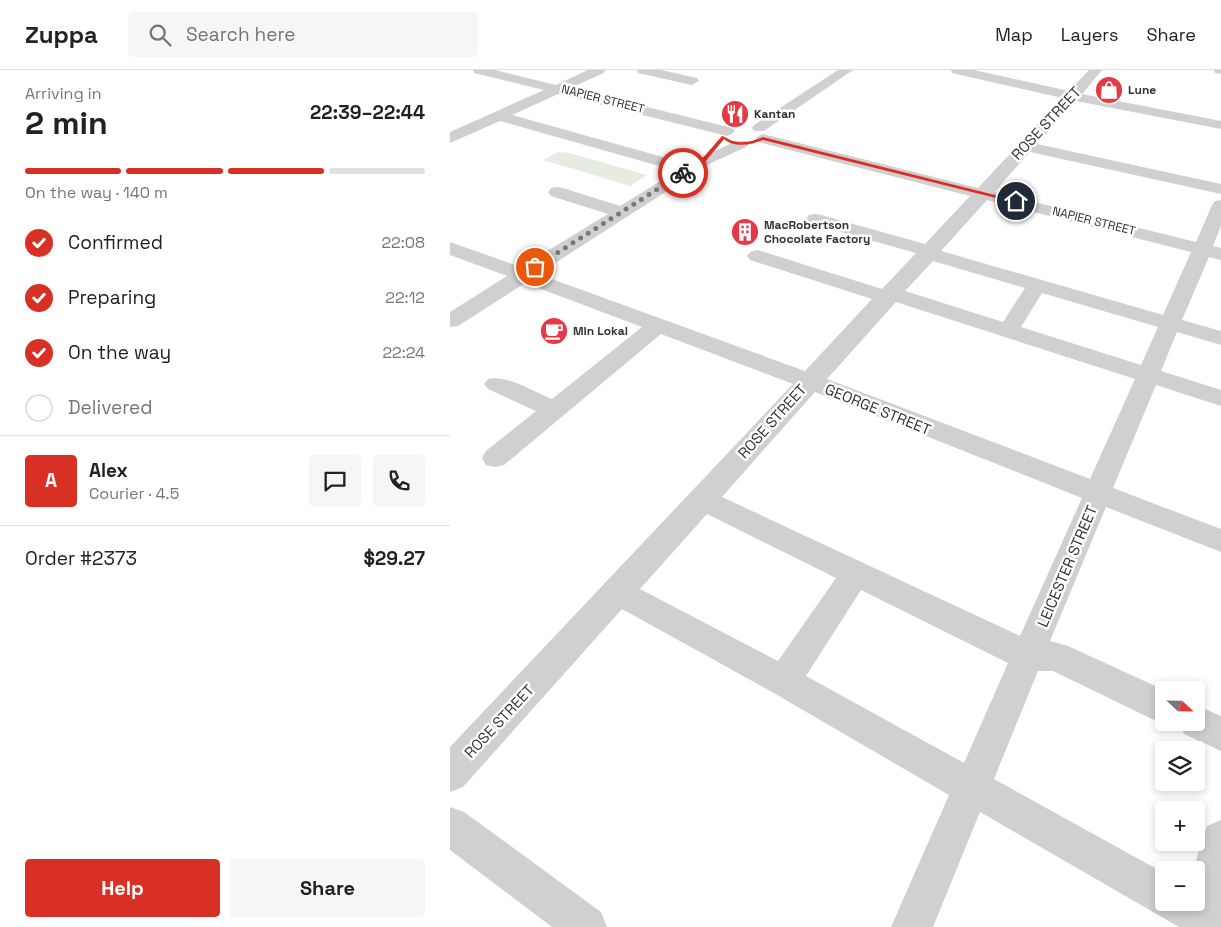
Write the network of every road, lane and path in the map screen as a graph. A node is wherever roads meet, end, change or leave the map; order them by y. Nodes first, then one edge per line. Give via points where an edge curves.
1 (479, 70) edge
2 (599, 70) edge
3 (643, 70) edge
4 (847, 70) edge
5 (957, 70) edge
6 (1096, 70) edge
7 (996, 74) edge
8 (692, 81) dead end
9 (559, 88) junction
10 (1072, 96) junction
11 (499, 116) junction
12 (1221, 125) edge
13 (743, 131) junction
14 (451, 137) edge
15 (741, 144) junction
16 (1025, 146) junction
17 (696, 165) junction
18 (1221, 189) edge
19 (556, 192) dead end
20 (981, 192) junction
21 (1221, 205) edge
22 (621, 212) junction
23 (815, 219) dead end
24 (450, 248) edge
25 (1211, 251) edge
26 (927, 252) junction
27 (757, 256) dead end
28 (522, 276) junction
29 (1038, 285) junction
30 (888, 295) junction
31 (450, 320) edge
32 (1171, 323) junction
33 (657, 326) junction
34 (1008, 331) junction
35 (1221, 338) edge
36 (1148, 375) junction
37 (809, 381) junction
38 (496, 384) dead end
39 (1221, 398) edge
40 (555, 410) junction
41 (495, 458) dead end
42 (1098, 494) junction
43 (701, 499) junction
44 (1221, 541) edge
45 (856, 573) junction
46 (618, 592) junction
47 (1028, 656) junction
48 (784, 681) junction
49 (1155, 703) edge
50 (1205, 726) edge
51 (1221, 734) edge
52 (450, 774) edge
53 (972, 787) junction
54 (450, 826) edge
55 (1221, 840) edge
56 (1155, 891) edge
57 (1200, 916) edge
58 (586, 927) edge
59 (912, 927) edge

1 - 9 street, NAPIER STREET
2 - 9 street
3 - 8 street
4 - 13 street
5 - 7 street
6 - 10 street, ROSE STREET
7 - 10 street
9 - 11 street
9 - 13 street, NAPIER STREET
10 - 12 street
10 - 16 street, ROSE STREET
11 - 14 street
11 - 17 street
13 - 15 street via 754,143
13 - 15 street via 729,142
13 - 17 street
13 - 20 street, NAPIER STREET
15 - 17 street
16 - 18 street
16 - 20 street, ROSE STREET
17 - 22 street
19 - 22 street
20 - 25 street, NAPIER STREET
20 - 26 street, ROSE STREET
21 - 25 street, LEICESTER STREET
22 - 28 street
23 - 26 street
24 - 28 street, GEORGE STREET
25 - 32 street, LEICESTER STREET
26 - 29 street
26 - 30 street, ROSE STREET
27 - 30 street
28 - 31 street
28 - 33 street, GEORGE STREET
29 - 32 street
29 - 34 street
30 - 34 street
30 - 37 street, ROSE STREET
32 - 35 street
32 - 36 street, LEICESTER STREET
33 - 37 street, GEORGE STREET
33 - 40 street
34 - 36 street
36 - 39 street
36 - 42 street, LEICESTER STREET
37 - 42 street, GEORGE STREET
37 - 43 street, ROSE STREET
38 - 40 street
40 - 41 street
42 - 44 street, GEORGE STREET
42 - 47 street, LEICESTER STREET
43 - 45 street
43 - 46 street, ROSE STREET
45 - 47 street
45 - 48 street
46 - 48 street
46 - 52 street, ROSE STREET
47 - 49 street via 1056,656
47 - 53 street, LEICESTER STREET
48 - 53 street
50 - 51 street
53 - 56 street
53 - 59 street, LEICESTER STREET
54 - 58 street
55 - 57 street

